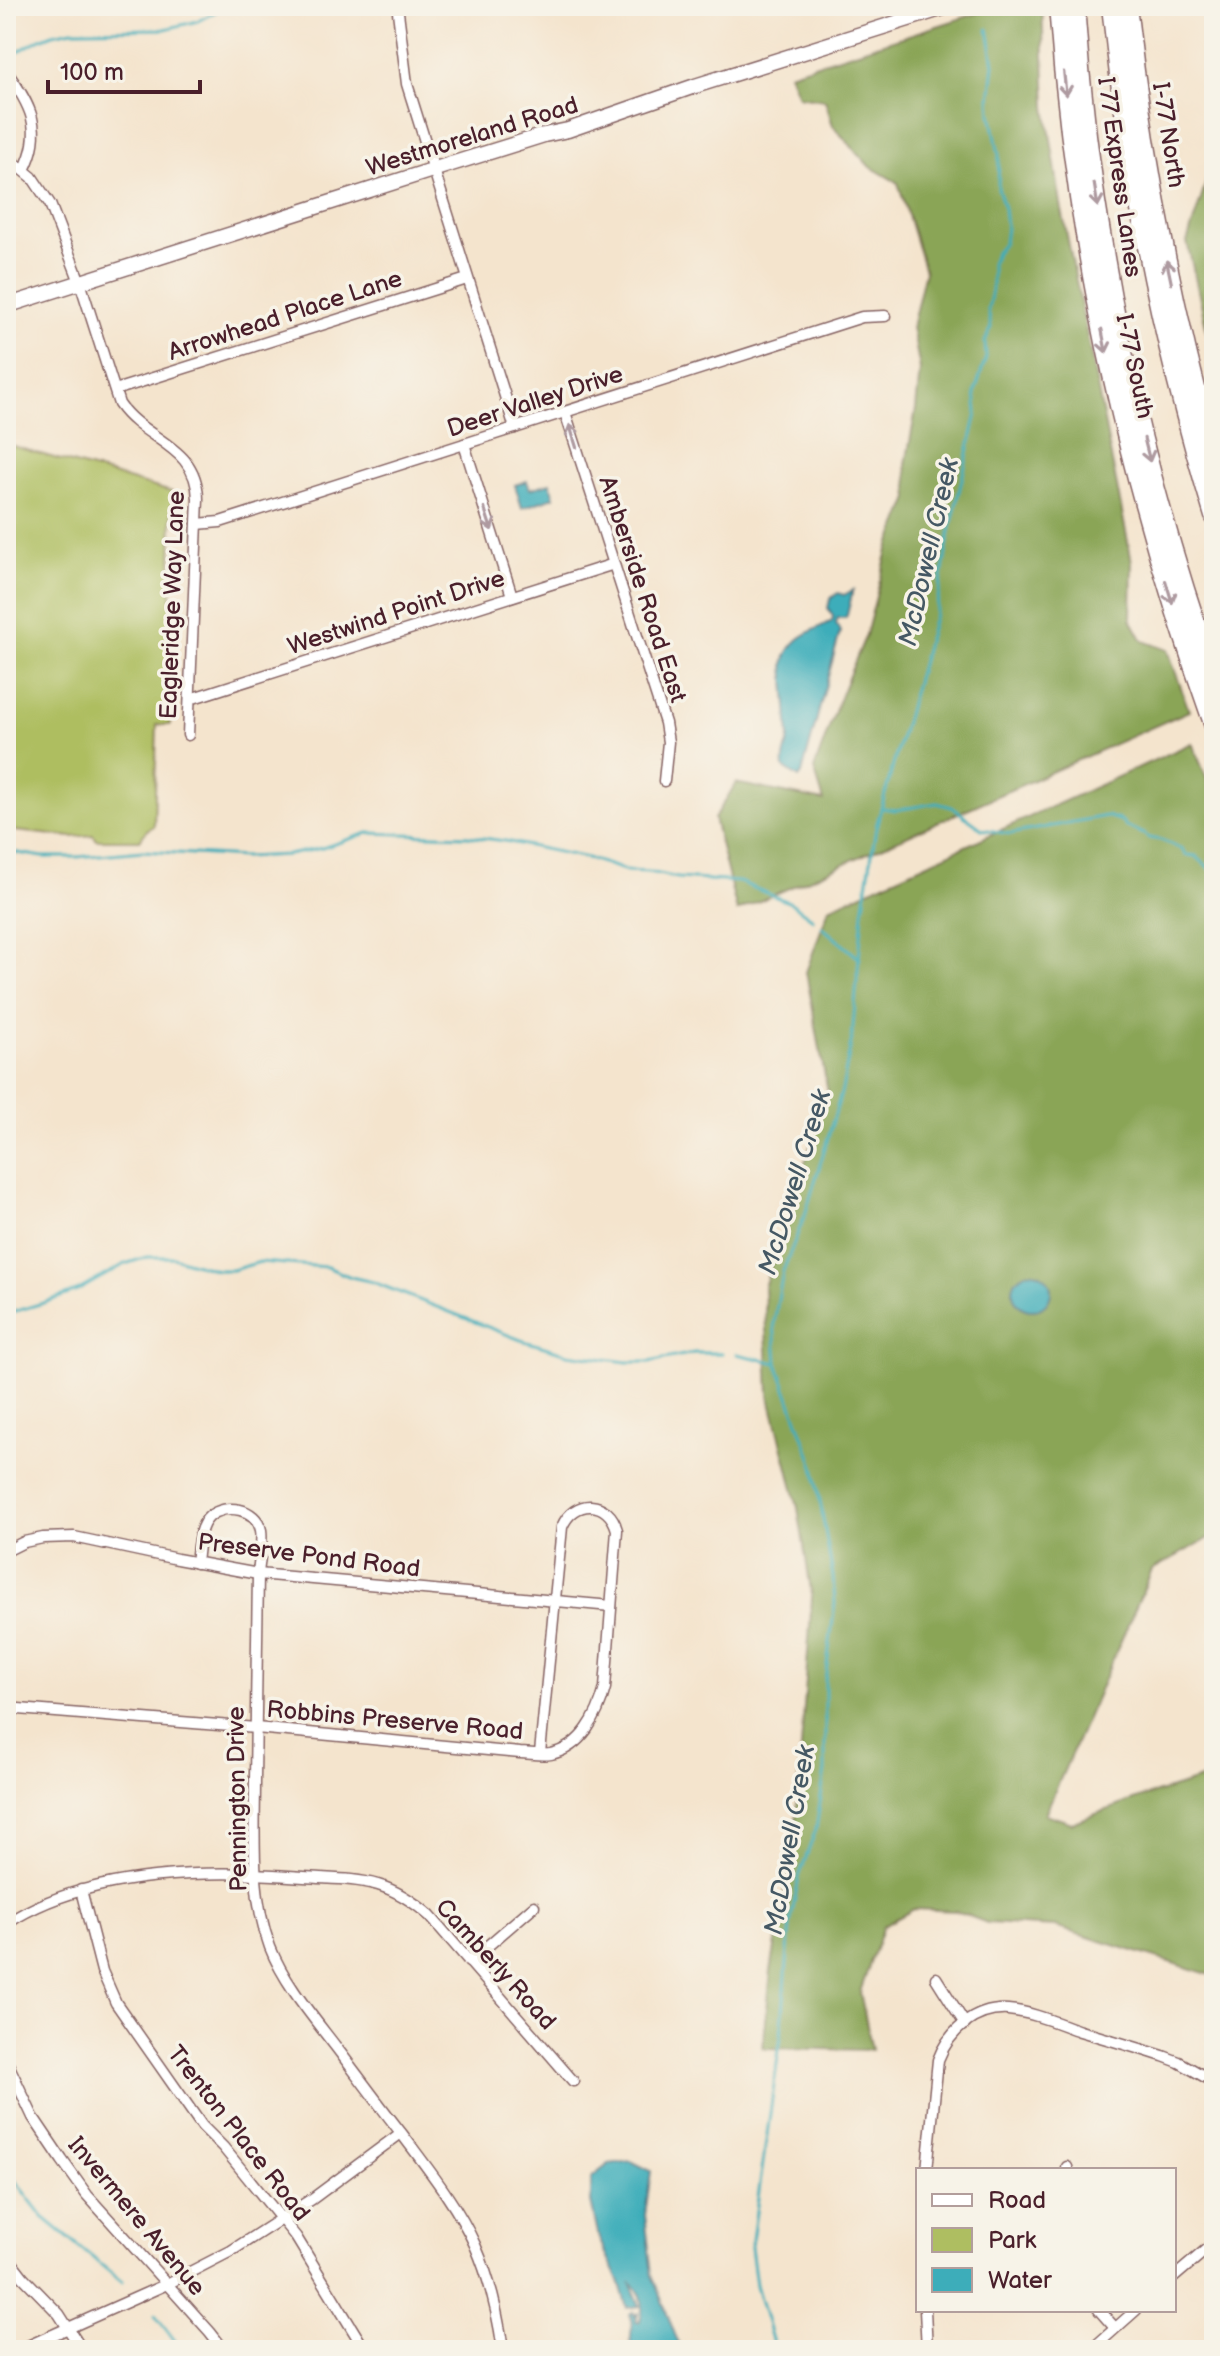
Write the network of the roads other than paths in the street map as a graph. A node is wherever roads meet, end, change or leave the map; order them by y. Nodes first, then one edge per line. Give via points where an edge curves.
1 (400, 6) edge
2 (950, 6) edge
3 (1058, 6) edge
4 (1075, 6) edge
5 (1111, 6) edge
6 (1127, 6) edge
7 (6, 71) edge
8 (6, 156) edge
9 (433, 169) junction
10 (24, 170) junction
11 (467, 279) junction
12 (80, 282) junction
13 (6, 306) edge
14 (885, 316) dead end
15 (115, 390) junction
16 (565, 412) junction
17 (515, 428) junction
18 (464, 444) junction
19 (1214, 457) edge
20 (1214, 516) edge
21 (197, 524) junction
22 (614, 564) junction
23 (512, 596) junction
24 (1214, 676) edge
25 (190, 699) junction
26 (1214, 726) edge
27 (188, 735) dead end
28 (664, 781) dead end
29 (6, 1551) edge
30 (196, 1563) junction
31 (258, 1574) junction
32 (555, 1601) junction
33 (611, 1606) junction
34 (6, 1708) edge
35 (256, 1728) junction
36 (540, 1753) junction
37 (255, 1873) junction
38 (81, 1890) junction
39 (534, 1906) dead end
40 (6, 1924) edge
41 (469, 1962) junction
42 (936, 1978) dead end
43 (965, 2024) junction
44 (6, 2060) edge
45 (573, 2081) dead end
46 (1214, 2082) edge
47 (401, 2133) junction
48 (927, 2168) edge
49 (282, 2218) junction
50 (1214, 2243) edge
51 (6, 2255) edge
52 (1176, 2275) edge
53 (167, 2284) junction
54 (925, 2312) edge
55 (1101, 2312) edge
56 (1134, 2312) edge
57 (1115, 2328) junction
58 (69, 2329) junction
59 (19, 2350) edge
60 (82, 2350) edge
61 (224, 2350) edge
62 (365, 2350) edge
63 (503, 2350) edge
64 (927, 2350) edge
65 (1091, 2350) edge

1 - 9 street via 407,84
2 - 9 street, Westmoreland Road
3 -> 26 highway, I-77 South via 1077,183 1106,347 1156,550
4 -> 24 highway, I 77 Express Lanes via 1094,181 1119,331 1161,505
5 - 20 highway, I 77 Express Lanes via 1150,263
19 -> 6 highway, I-77 North via 1166,259
7 - 10 street via 26,100 34,126
8 - 10 street, Eagleridge Way Lane
9 - 11 street
9 - 12 street, Westmoreland Road
10 - 12 street, Eagleridge Way Lane via 50,204
11 - 15 street, Arrowhead Place Lane
11 - 17 street
12 - 13 street, Westmoreland Road
12 - 15 street, Eagleridge Way Lane
14 - 16 street, Deer Valley Drive via 862,317
15 - 21 street, Eagleridge Way Lane via 124,412 191,468 198,488
16 - 17 street, Deer Valley Drive
22 -> 16 street, Amberside Road East
17 - 18 street, Deer Valley Drive
18 - 21 street, Deer Valley Drive via 220,522
18 -> 23 street
21 - 25 street, Eagleridge Way Lane
22 - 23 street, Westwind Point Drive
22 - 28 street, Amberside Road East via 665,723
23 - 25 street, Westwind Point Drive
25 - 27 street, Eagleridge Way Lane
29 - 30 street, Preserve Pond Road via 43,1538 74,1537
30 - 31 street, Preserve Pond Road
30 - 31 street, Pennington Drive via 209,1517 239,1508 254,1517 261,1530
31 - 32 street, Preserve Pond Road
31 - 35 street, Pennington Drive
32 - 33 street, Preserve Pond Road
32 - 33 street, Robbins Preserve Road via 565,1519 574,1510 592,1506 609,1514 617,1530
32 - 36 street, Robbins Preserve Road
33 - 36 street, Robbins Preserve Road via 600,1709 571,1745
34 - 35 street, Robbins Preserve Road
35 - 36 street, Robbins Preserve Road
35 - 37 street, Pennington Drive
37 - 38 street, Camberly Road via 162,1876
37 - 41 street, Camberly Road via 353,1880 388,1888 430,1916
37 - 47 street, Pennington Drive via 258,1906 274,1956
38 - 40 street, Camberly Road
38 - 49 street, Trenton Place Road via 116,2003 202,2126
39 - 41 street
41 - 45 street, Camberly Road
42 - 43 street
43 - 46 street via 996,2011 1023,2013 1163,2056
43 - 48 street via 938,2060
44 - 53 street, Invermere Avenue via 33,2117 87,2195
47 - 49 street
47 - 63 street, Pennington Drive via 474,2244 494,2301
49 - 53 street
49 - 62 street, Trenton Place Road
50 - 52 street
51 - 58 street
53 - 58 street
53 - 61 street, Invermere Avenue
54 - 64 street
55 - 57 street
56 - 57 street
57 - 65 street
58 - 59 street
58 - 60 street

